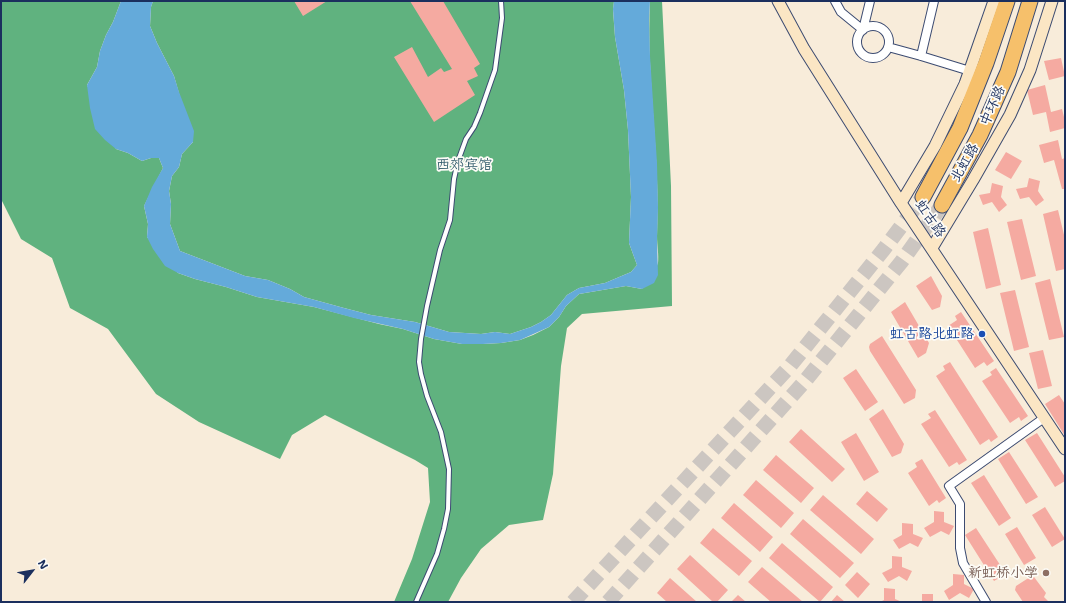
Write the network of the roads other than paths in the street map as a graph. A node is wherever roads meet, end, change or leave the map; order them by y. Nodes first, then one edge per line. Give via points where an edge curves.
1 (501, 1) edge
2 (778, 1) edge
3 (835, 1) edge
4 (870, 1) edge
5 (934, 1) edge
6 (994, 1) edge
7 (1007, 1) edge
8 (1030, 1) edge
9 (1038, 1) edge
10 (1052, 1) edge
11 (863, 30) junction
12 (888, 47) junction
13 (921, 56) junction
14 (1013, 58) junction
15 (970, 71) junction
16 (923, 197) tunnel mouth
17 (901, 203) junction
18 (942, 205) tunnel mouth
19 (932, 248) junction
20 (1044, 418) junction
21 (1065, 449) edge
22 (416, 602) edge
23 (986, 602) edge

1 - 22 lane via 502,18 495,70 480,113 458,161 450,220 440,250 421,339 421,374 441,432 449,469 448,509 444,528 437,554
2 - 17 street, 虹古路 via 804,49
3 - 11 street via 841,12
4 - 11 street
5 - 13 street
6 - 15 street
7 - 16 highway, 中环路 via 960,128
8 - 14 highway, 中环路
9 - 14 highway
10 - 19 street, 北虹路 via 1030,70 1010,115
11 - 12 street via 872,26 882,29 888,37
11 - 12 street via 859,34 857,44 866,57 882,56
12 - 13 street
13 - 15 street
14 - 18 highway, 中环路 via 980,134
15 - 17 street via 935,146
17 - 19 street, 虹古路
19 - 20 street, 虹古路
20 - 21 street, 虹古路
20 - 23 street via 949,486 960,504 960,548 963,563

